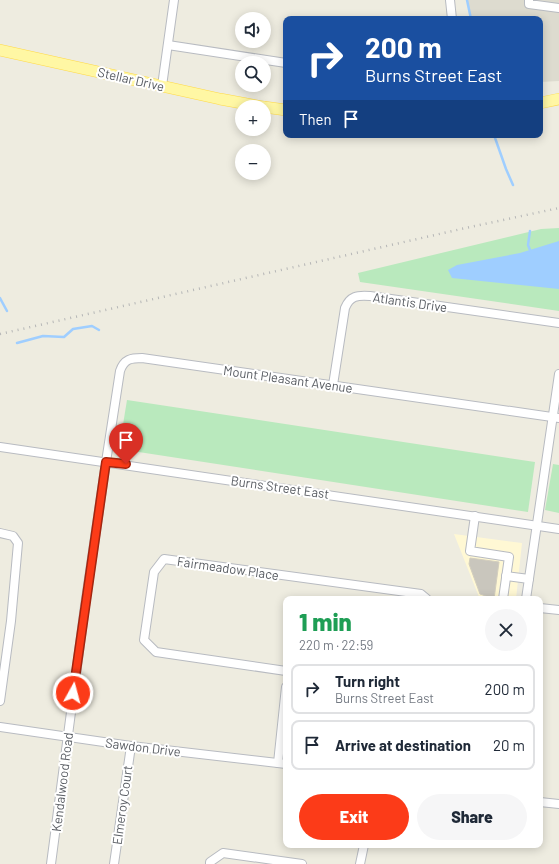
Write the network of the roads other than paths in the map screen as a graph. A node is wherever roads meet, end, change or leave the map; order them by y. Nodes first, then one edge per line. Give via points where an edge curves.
1 (174, 0) edge
2 (450, 0) edge
3 (529, 0) edge
4 (559, 8) edge
5 (452, 16) edge
6 (168, 45) junction
7 (0, 50) edge
8 (283, 63) edge
9 (162, 86) junction
10 (559, 98) edge
11 (235, 101) edge
12 (543, 101) edge
13 (271, 108) edge
14 (283, 110) edge
15 (559, 323) edge
16 (559, 374) edge
17 (333, 385) junction
18 (556, 418) edge
19 (0, 447) edge
20 (106, 462) junction
21 (475, 516) junction
22 (537, 525) junction
23 (559, 529) edge
24 (0, 533) edge
25 (506, 576) junction
26 (528, 579) junction
27 (423, 596) edge
28 (503, 596) edge
29 (526, 596) edge
30 (543, 608) edge
31 (559, 610) edge
32 (283, 671) edge
33 (0, 701) edge
34 (0, 727) edge
35 (67, 737) junction
36 (283, 745) edge
37 (131, 746) junction
38 (282, 764) edge
39 (543, 802) edge
40 (559, 804) edge
41 (363, 848) edge
42 (52, 864) edge
43 (114, 864) edge
44 (210, 864) edge
45 (302, 864) edge
46 (360, 864) edge

1 - 6 street
2 - 5 street
3 - 4 street via 529,4
6 - 8 street
6 - 9 street
7 - 9 main road, Stellar Drive
9 - 11 main road, Stellar Drive
10 - 12 main road
13 - 14 main road, Stellar Drive
15 - 17 street, Atlantis Drive via 356,296 345,308
16 - 18 street
17 - 18 street, Mount Pleasant Avenue
17 - 20 street, Mount Pleasant Avenue via 130,358 120,371
18 - 22 street
19 - 20 street, Burns Street East
20 - 21 street, Burns Street East
20 - 35 street, Kendalwood Road
21 - 22 street, Burns Street East
21 - 25 street via 470,551 509,557
22 - 23 street, Burns Street East
22 - 26 street
24 - 33 street via 13,536 18,543 12,621
25 - 26 street
25 - 28 street
26 - 29 street
27 - 32 street, Fairmeadow Place via 164,559 154,572 144,640 156,652
30 - 31 street
34 - 35 street, Sawdon Drive
35 - 37 street, Sawdon Drive
35 - 42 street, Kendalwood Road
36 - 38 street
37 - 38 street, Sawdon Drive
37 - 43 street, Elmeroy Court
39 - 40 street
41 - 46 street
44 - 45 street via 223,853

